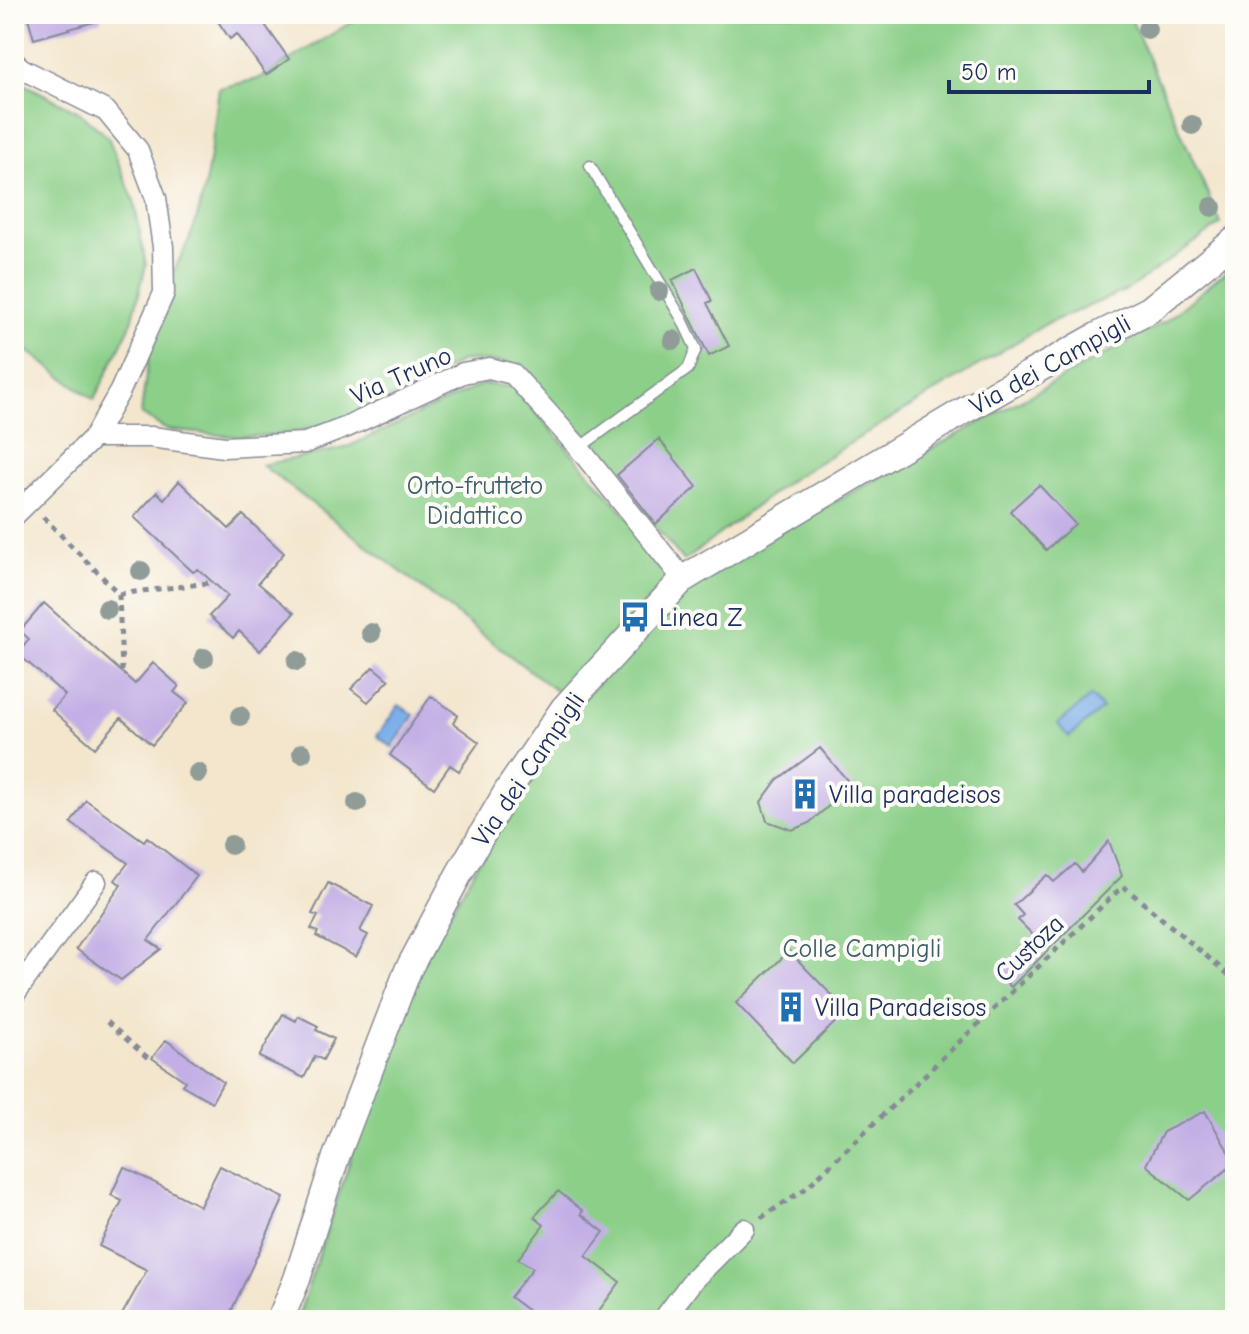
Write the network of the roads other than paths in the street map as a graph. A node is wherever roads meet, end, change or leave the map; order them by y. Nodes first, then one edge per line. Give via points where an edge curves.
1 (14, 62) edge
2 (590, 166) dead end
3 (1235, 240) edge
4 (94, 437) junction
5 (579, 448) junction
6 (22, 509) edge
7 (683, 579) junction
8 (96, 882) dead end
9 (14, 995) edge
10 (744, 1229) road end
11 (280, 1320) edge
12 (663, 1320) edge

1 - 4 street via 106,111 138,150 156,198 164,293
2 - 5 lane via 696,349 688,369
3 - 7 street, Via dei Campigli via 1149,310 960,413
4 - 5 street, Via Truno via 151,437 224,447 305,443 463,373 489,368 513,374
4 - 6 street
5 - 7 street, Via Truno
7 - 11 street, Via dei Campigli via 564,708 459,874 395,1001
8 - 9 street
10 - 12 street via 693,1280

